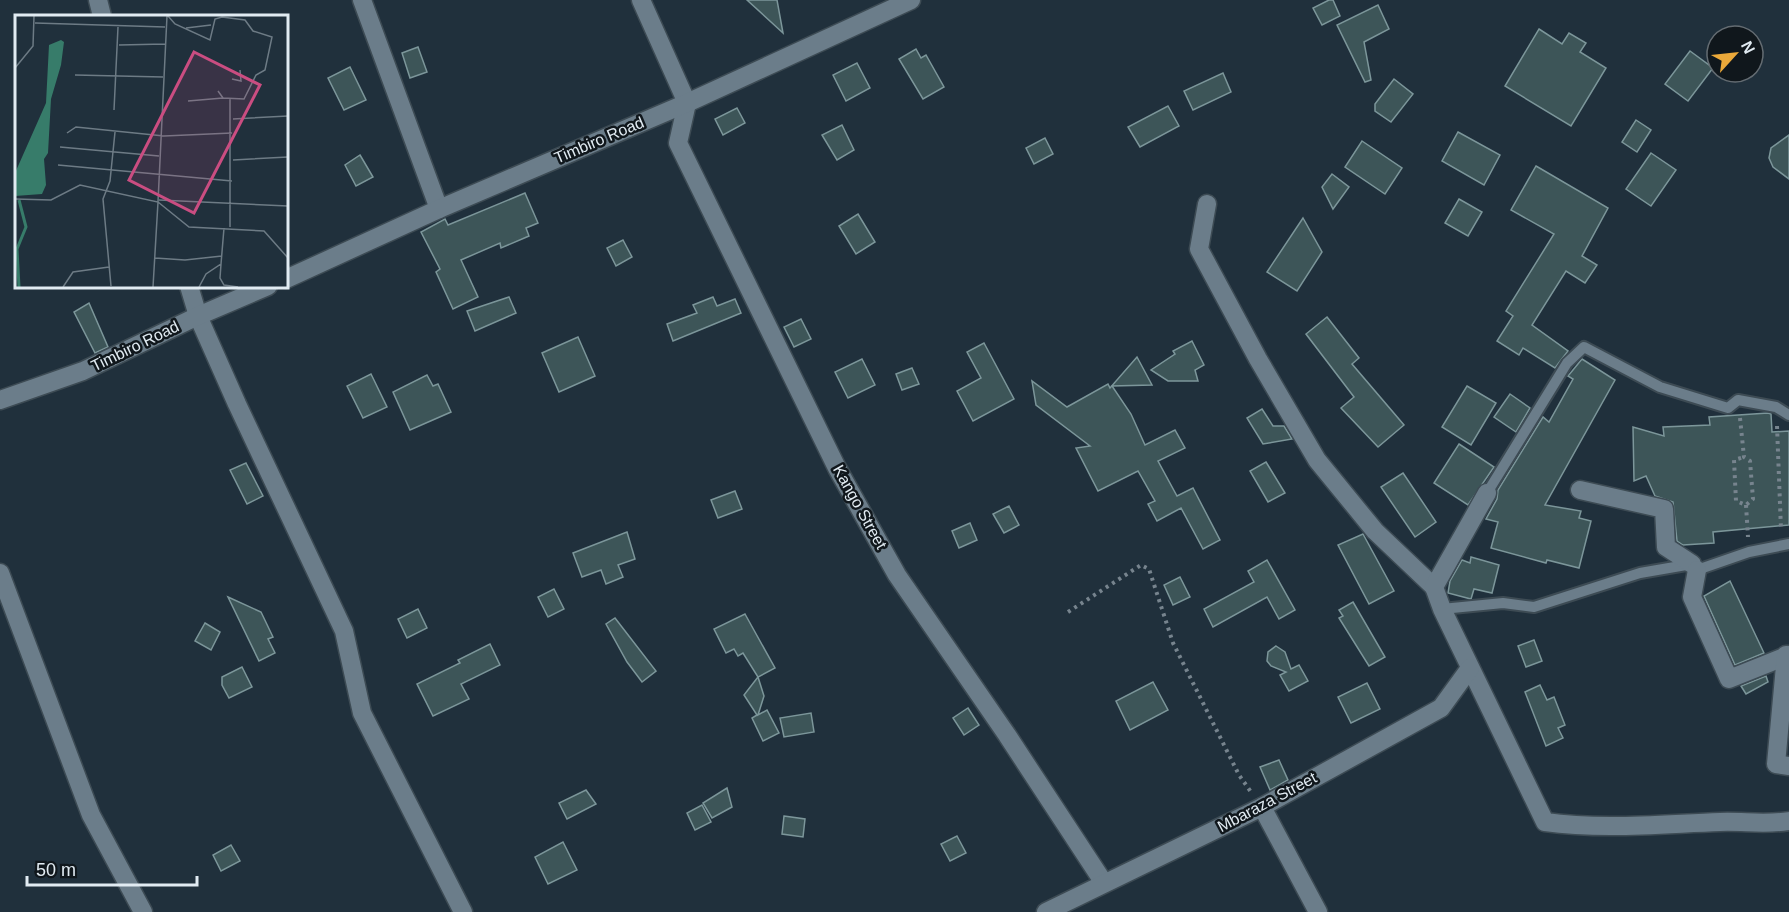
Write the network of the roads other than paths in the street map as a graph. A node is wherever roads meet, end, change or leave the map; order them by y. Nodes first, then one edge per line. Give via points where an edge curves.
1 (98, 0) edge
2 (362, 0) edge
3 (641, 0) edge
4 (911, 0) edge
5 (102, 15) edge
6 (687, 103) junction
7 (1207, 204) dead end
8 (439, 209) junction
9 (288, 278) edge
10 (190, 288) edge
11 (263, 288) edge
12 (198, 316) junction
13 (0, 400) edge
14 (1789, 414) edge
15 (1580, 490) dead end
16 (1486, 493) joint
17 (1786, 544) edge
18 (1694, 567) junction
19 (0, 573) edge
20 (1434, 587) junction
21 (1442, 609) junction
22 (1787, 655) edge
23 (1470, 668) junction
24 (1789, 766) edge
25 (1262, 807) junction
26 (1789, 821) edge
27 (1104, 883) junction
28 (143, 912) edge
29 (463, 912) edge
30 (1046, 912) edge
31 (1318, 912) edge

1 - 5 street
2 - 8 street
3 - 6 street
4 - 6 street, Timbiro Road
6 - 8 street, Timbiro Road
6 - 27 street, Kango Street via 678,143 837,468 897,574
7 - 20 street via 1199,249 1317,460 1375,531
8 - 9 street, Timbiro Road
10 - 12 street
11 - 12 street, Timbiro Road
12 - 13 street, Timbiro Road via 83,371
12 - 29 street via 344,631 362,713
14 - 16 lane via 1776,407 1738,400 1728,408 1660,387 1584,347 1567,363
15 - 18 street via 1664,509 1666,547
16 - 20 street
17 - 18 lane
18 - 21 lane via 1640,573 1534,607 1503,603
18 - 22 street via 1692,597 1729,679
19 - 28 street via 90,815
20 - 21 street
21 - 23 street
22 - 24 street via 1776,764
23 - 25 street, Mbaraza Street via 1441,708
23 - 26 street via 1545,822 1579,827
25 - 27 street, Mbaraza Street
25 - 31 street
27 - 30 street, Mbaraza Street

